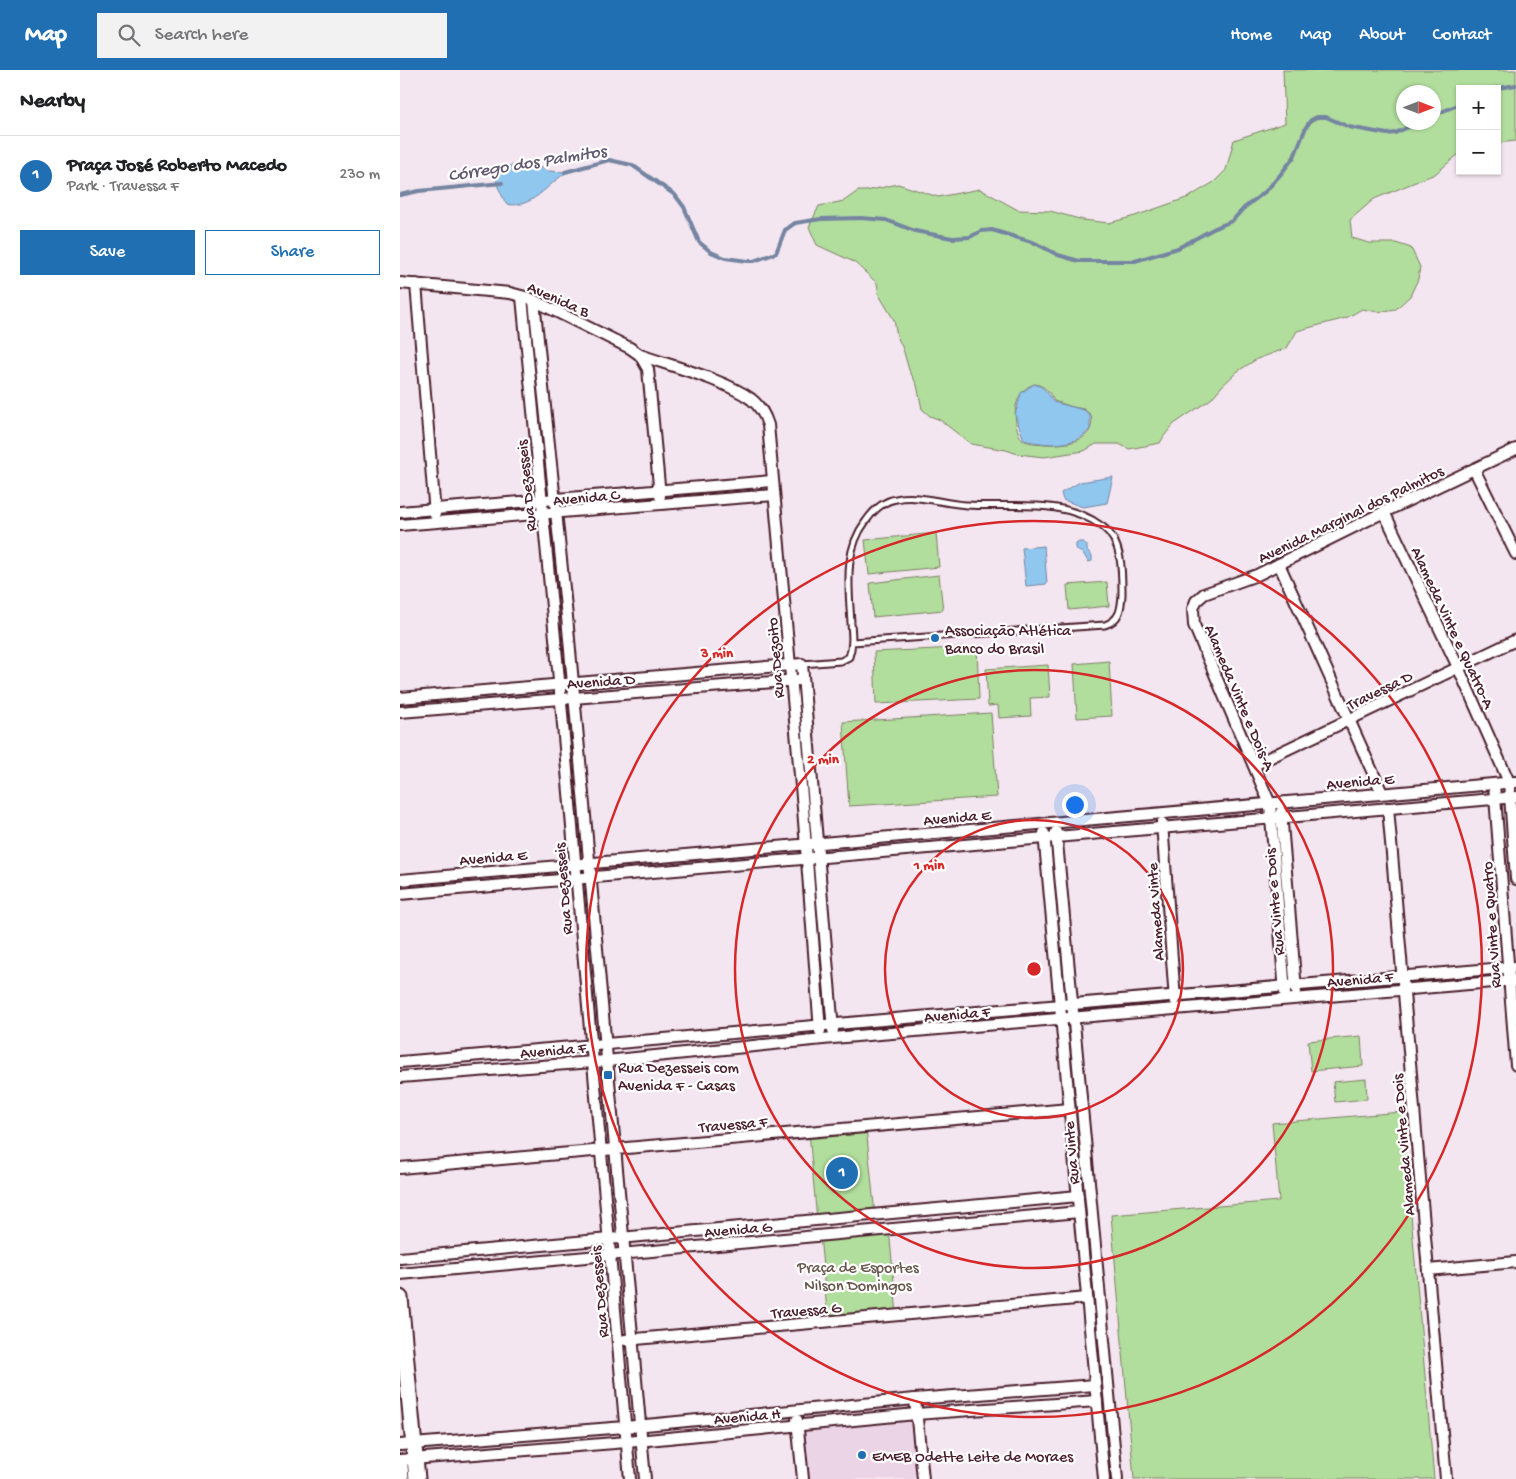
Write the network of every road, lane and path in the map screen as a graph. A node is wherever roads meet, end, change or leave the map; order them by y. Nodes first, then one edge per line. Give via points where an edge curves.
1 (400, 283) edge
2 (416, 284) junction
3 (522, 297) junction
4 (534, 301) junction
5 (640, 354) junction
6 (1516, 449) edge
7 (1474, 469) junction
8 (772, 481) junction
9 (660, 490) junction
10 (774, 495) junction
11 (555, 499) junction
12 (542, 501) junction
13 (661, 504) junction
14 (435, 509) junction
15 (400, 512) edge
16 (1384, 512) junction
17 (556, 513) junction
18 (543, 514) junction
19 (436, 522) junction
20 (400, 525) edge
21 (1516, 554) edge
22 (1279, 564) junction
23 (1196, 601) joint
24 (1516, 640) edge
25 (852, 642) junction
26 (816, 663) junction
27 (790, 666) junction
28 (1458, 668) junction
29 (806, 671) junction
30 (791, 680) junction
31 (573, 683) junction
32 (560, 684) junction
33 (574, 697) junction
34 (400, 698) edge
35 (561, 698) junction
36 (400, 712) edge
37 (1349, 720) junction
38 (1254, 765) junction
39 (1512, 782) edge
40 (1494, 784) junction
41 (1382, 793) junction
42 (1513, 797) edge
43 (1496, 798) junction
44 (1275, 803) junction
45 (1388, 808) junction
46 (1162, 814) junction
47 (1276, 818) junction
48 (1055, 823) junction
49 (1044, 824) junction
50 (1163, 828) junction
51 (1057, 837) junction
52 (1045, 838) junction
53 (816, 843) junction
54 (805, 844) junction
55 (817, 858) junction
56 (806, 859) junction
57 (588, 863) junction
58 (575, 864) junction
59 (590, 877) junction
60 (576, 878) junction
61 (1516, 879) edge
62 (400, 880) edge
63 (400, 894) edge
64 (1512, 967) edge
65 (1402, 975) junction
66 (1512, 981) edge
67 (1290, 986) junction
68 (1403, 989) junction
69 (1175, 995) junction
70 (1291, 999) junction
71 (1071, 1004) junction
72 (1059, 1005) junction
73 (1176, 1009) junction
74 (1072, 1018) junction
75 (1060, 1019) junction
76 (832, 1024) junction
77 (819, 1025) junction
78 (833, 1038) junction
79 (820, 1040) junction
80 (605, 1044) junction
81 (591, 1046) junction
82 (606, 1060) junction
83 (592, 1061) junction
84 (400, 1062) edge
85 (1516, 1065) edge
86 (400, 1077) edge
87 (1069, 1109) junction
88 (614, 1149) junction
89 (600, 1150) junction
90 (400, 1168) edge
91 (1078, 1196) junction
92 (1079, 1212) junction
93 (856, 1218) junction
94 (858, 1232) junction
95 (608, 1238) junction
96 (622, 1238) junction
97 (538, 1245) junction
98 (624, 1253) junction
99 (609, 1254) junction
100 (400, 1258) edge
101 (540, 1261) junction
102 (1516, 1262) edge
103 (1428, 1270) junction
104 (400, 1274) edge
105 (400, 1298) edge
106 (1087, 1298) junction
107 (632, 1339) junction
108 (618, 1341) junction
109 (1095, 1385) junction
110 (915, 1399) junction
111 (1097, 1401) junction
112 (796, 1411) junction
113 (916, 1414) junction
114 (640, 1425) junction
115 (797, 1426) junction
116 (626, 1427) junction
117 (641, 1440) junction
118 (627, 1442) junction
119 (407, 1452) edge
120 (400, 1466) edge
121 (401, 1479) edge
122 (417, 1479) edge
123 (630, 1479) edge
124 (645, 1479) edge
125 (803, 1479) edge
126 (923, 1479) edge
127 (1104, 1479) edge
128 (1117, 1479) edge
129 (1446, 1479) edge

1 - 2 street, Avenida B
2 - 3 street, Avenida B
2 - 14 street
3 - 4 street, Avenida B
3 - 12 street, Rua Dezesseis
4 - 5 street, Avenida B
4 - 11 street, Rua Dezesseis
5 - 8 street, Rua Dezoito via 725,385 758,406 768,425
5 - 9 street via 648,369
6 - 7 street, Avenida Marginal dos Palmitos
7 - 16 street, Avenida Marginal dos Palmitos
7 - 21 street
8 - 9 street, Avenida C
8 - 10 street, Rua Dezoito
9 - 11 street, Avenida C
9 - 13 street
10 - 13 street, Avenida C
10 - 27 street, Rua Dezoito
11 - 12 street, Avenida C
11 - 17 street, Rua Dezesseis
12 - 14 street, Avenida C
12 - 18 street, Rua Dezesseis
13 - 17 street, Avenida C
14 - 15 street, Avenida C
14 - 19 street
16 - 22 street, Avenida Marginal dos Palmitos
16 - 28 street, Alameda Vinte e Quatro-A
17 - 18 street, Avenida C
17 - 31 street, Rua Dezesseis
18 - 19 street, Avenida C
18 - 32 street, Rua Dezesseis
19 - 20 street, Avenida C
22 - 23 street, Avenida Marginal dos Palmitos via 1204,594
22 - 37 street
23 - 38 street, Alameda Vinte e Dois-A via 1192,613 1194,625
24 - 28 street, Travessa D
25 - 25 lane via 849,574 852,546 866,520 879,506 895,498 967,505 1049,506 1088,518 1104,528 1117,546 1121,605 1120,614 1111,623
25 - 26 lane via 850,655 845,660
26 - 29 lane
26 - 29 lane
27 - 29 street, Avenida D
27 - 30 street, Rua Dezoito
27 - 31 street, Avenida D
28 - 37 street, Travessa D
28 - 39 street, Alameda Vinte e Quatro-A
29 - 30 street, Avenida D
29 - 53 street, Rua Dezoito
30 - 33 street, Avenida D
30 - 54 street, Rua Dezoito
31 - 32 street, Avenida D
31 - 33 street, Rua Dezesseis
32 - 34 street, Avenida D
32 - 35 street, Rua Dezesseis
33 - 35 street, Avenida D
33 - 57 street, Rua Dezesseis
35 - 36 street, Avenida D
35 - 58 street, Rua Dezesseis
37 - 38 street, Travessa D
37 - 41 street
38 - 44 street, Alameda Vinte e Dois-A
39 - 40 street, Avenida E
39 - 42 street, Rua Vinte e Quatro
40 - 41 street, Avenida E
40 - 43 street, Rua Vinte e Quatro
41 - 44 street, Avenida E
42 - 43 street, Avenida E
42 - 61 street, Rua Vinte e Quatro
43 - 45 street, Avenida E
43 - 64 street, Rua Vinte e Quatro
44 - 46 street, Avenida E
44 - 47 street, Rua Vinte e Dois
45 - 47 street, Avenida E
45 - 65 street, Alameda Vinte e Dois
46 - 48 street, Avenida E
46 - 50 street, Alameda Vinte
47 - 50 street, Avenida E
47 - 67 street, Rua Vinte e Dois
48 - 49 street, Avenida E
48 - 51 street, Rua Vinte
49 - 52 street, Rua Vinte
49 - 53 street, Avenida E
50 - 51 street, Avenida E
50 - 69 street, Alameda Vinte
51 - 52 street, Avenida E
51 - 71 street, Rua Vinte
52 - 55 street, Avenida E
52 - 72 street, Rua Vinte
53 - 54 street, Avenida E
53 - 55 street, Rua Dezoito
54 - 56 street, Rua Dezoito
54 - 57 street, Avenida E
55 - 56 street, Avenida E
55 - 76 street, Rua Dezoito
56 - 59 street, Avenida E
56 - 77 street, Rua Dezoito
57 - 58 street, Avenida E
57 - 59 street, Rua Dezesseis
58 - 60 street, Rua Dezesseis
58 - 62 street, Avenida E
59 - 60 street, Avenida E
59 - 80 street, Rua Dezesseis
60 - 63 street, Avenida E
60 - 81 street, Rua Dezesseis
64 - 65 street, Avenida F
64 - 66 street, Rua Vinte e Quatro
65 - 67 street, Avenida F
65 - 68 street, Alameda Vinte e Dois
66 - 68 street, Avenida F
66 - 85 street, Rua Vinte e Quatro
67 - 69 street, Avenida F
67 - 70 street, Rua Vinte e Dois
68 - 70 street, Avenida F
68 - 103 street, Alameda Vinte e Dois
69 - 71 street, Avenida F
69 - 73 street, Alameda Vinte
70 - 73 street, Avenida F
71 - 72 street, Avenida F
71 - 74 street, Rua Vinte
72 - 75 street, Rua Vinte
72 - 76 street, Avenida F
73 - 74 street, Avenida F
74 - 75 street, Avenida F
74 - 128 street, Rua Vinte
75 - 78 street, Avenida F
75 - 87 street, Rua Vinte
76 - 77 street, Avenida F
76 - 78 street, Rua Dezoito
77 - 79 street, Rua Dezoito
77 - 80 street, Avenida F
78 - 79 street, Avenida F
79 - 82 street, Avenida F
80 - 81 street, Avenida F
80 - 82 street, Rua Dezesseis
81 - 83 street, Rua Dezesseis
81 - 84 street, Avenida F
82 - 83 street, Avenida F
82 - 88 street, Rua Dezesseis
83 - 86 street, Avenida F
83 - 89 street, Rua Dezesseis
87 - 88 street, Travessa F
87 - 91 street, Rua Vinte
88 - 89 street, Travessa F
88 - 96 street, Rua Dezesseis
89 - 90 street, Travessa F
89 - 95 street, Rua Dezesseis
91 - 92 street, Rua Vinte
91 - 93 street, Avenida G
92 - 94 street, Avenida G
92 - 106 street, Rua Vinte
93 - 94 street
93 - 96 street, Avenida G
94 - 98 street, Avenida G
95 - 96 street, Avenida G
95 - 97 street, Avenida G
95 - 99 street, Rua Dezesseis
96 - 98 street, Rua Dezesseis
97 - 100 street, Avenida G
97 - 101 street
98 - 99 street, Avenida G
98 - 107 street, Rua Dezesseis
99 - 101 street, Avenida G
99 - 108 street, Rua Dezesseis
101 - 104 street, Avenida G
102 - 103 street
103 - 129 street, Alameda Vinte e Dois
105 - 119 street
106 - 107 street, Travessa G
106 - 109 street, Rua Vinte
107 - 108 street, Travessa G
107 - 114 street, Rua Dezesseis
108 - 116 street, Rua Dezesseis
109 - 110 street, Avenida H
109 - 111 street, Rua Vinte
110 - 112 street, Avenida H
110 - 113 street
111 - 113 street, Avenida H
111 - 127 street, Rua Vinte
112 - 114 street, Avenida H
112 - 115 street
113 - 115 street, Avenida H
113 - 126 street
114 - 116 street, Avenida H
114 - 117 street, Rua Dezesseis
115 - 117 street, Avenida H
115 - 125 street
116 - 118 street, Rua Dezesseis
116 - 119 street, Avenida H
117 - 118 street, Avenida H
117 - 124 street, Rua Dezesseis
118 - 119 street, Avenida H
118 - 123 street, Rua Dezesseis
119 - 122 street
120 - 121 street

